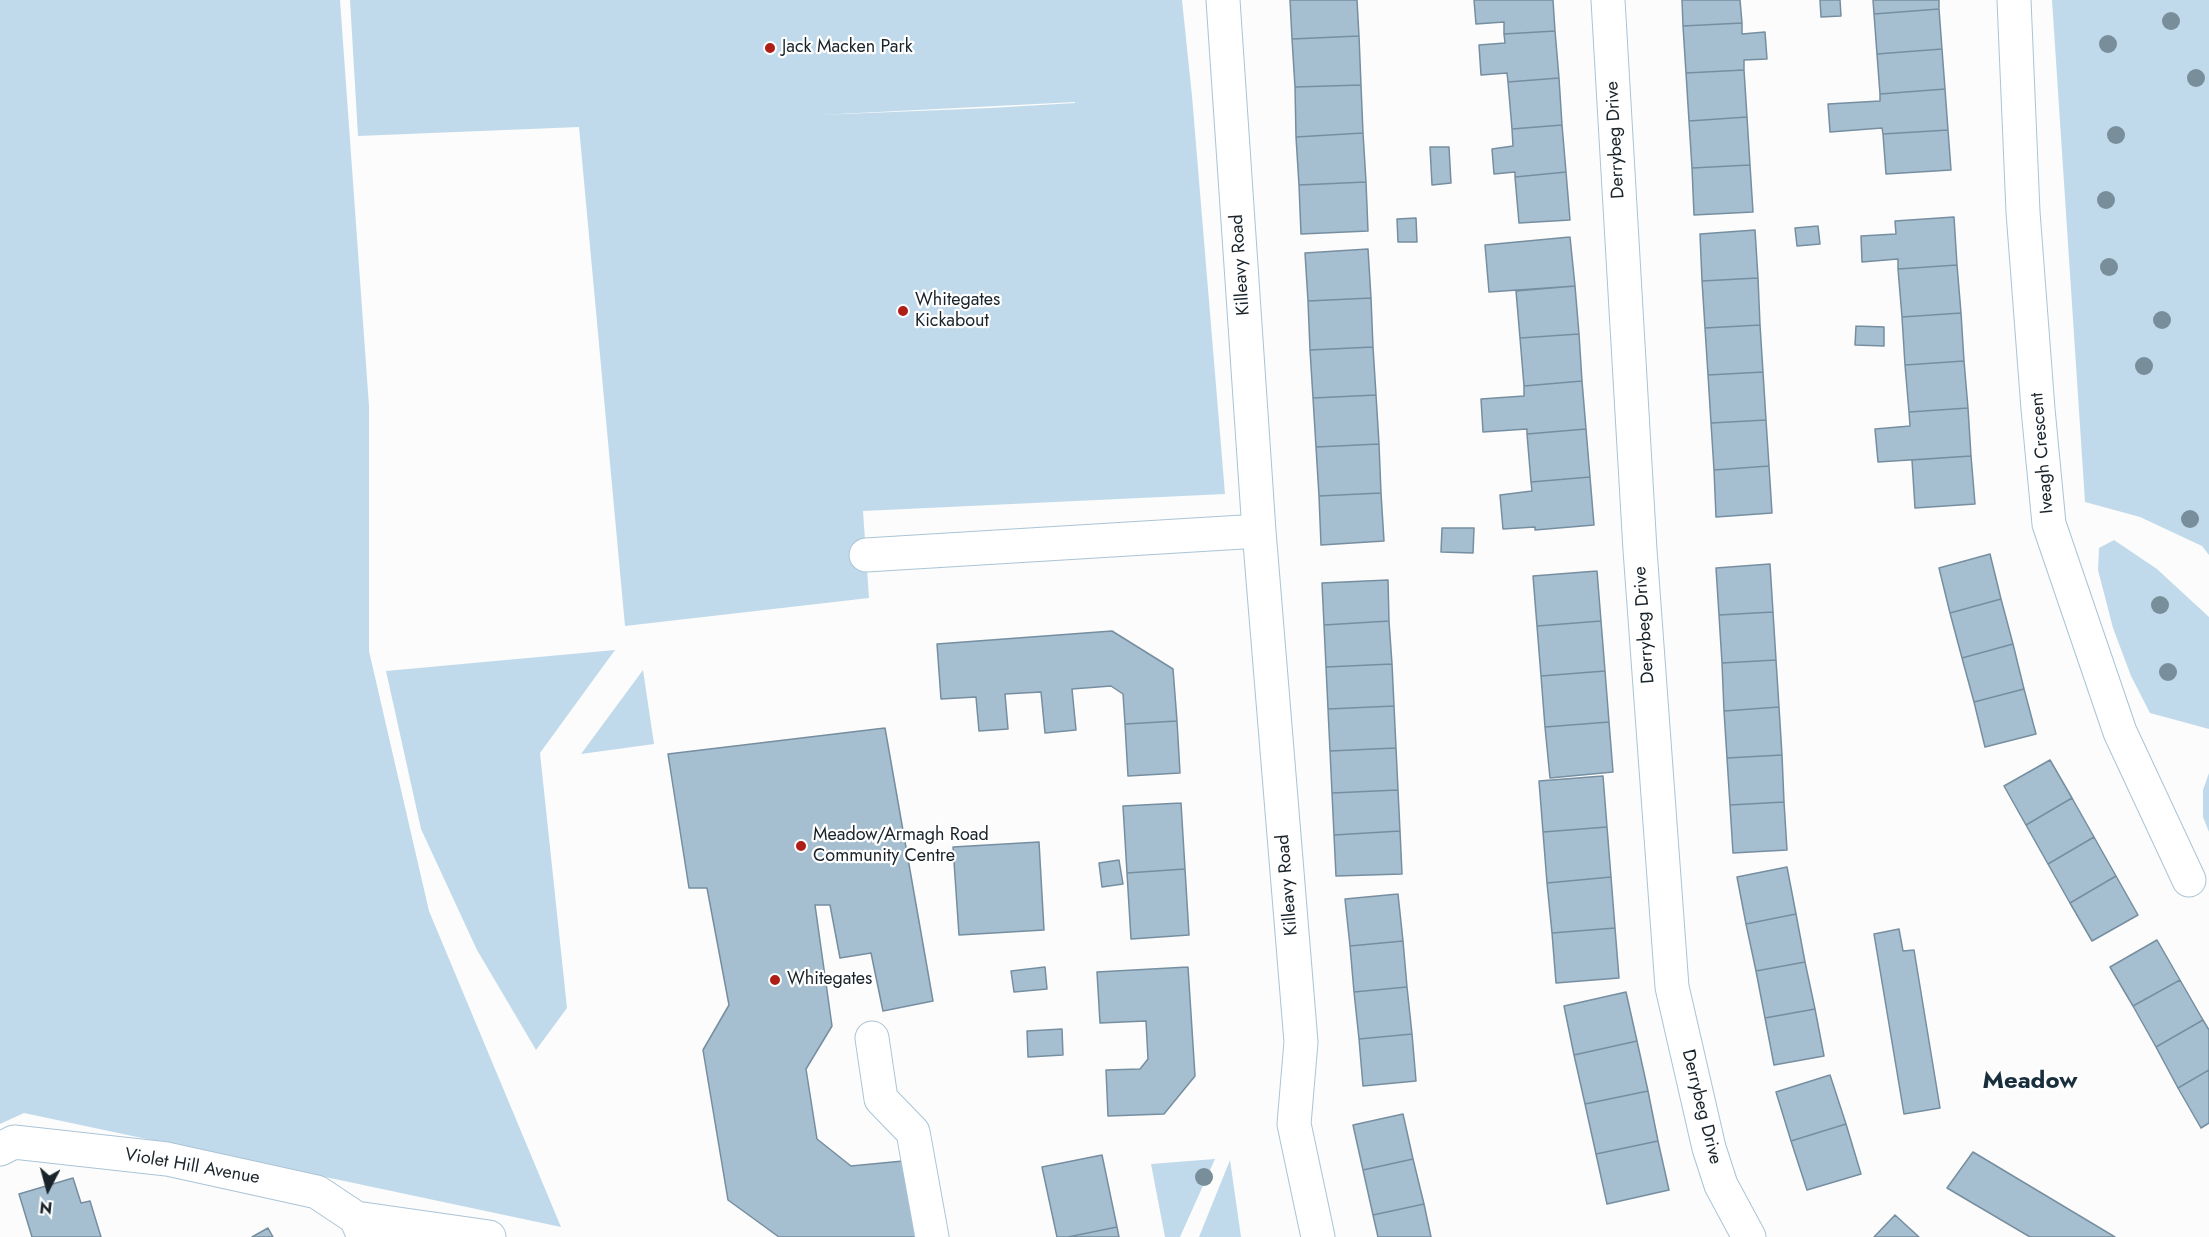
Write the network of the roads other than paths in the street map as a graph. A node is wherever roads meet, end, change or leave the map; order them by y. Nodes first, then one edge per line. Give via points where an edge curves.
1 (1223, 0) edge
2 (1608, 0) edge
3 (2014, 0) edge
4 (1259, 531) junction
5 (866, 555) dead end
6 (2188, 880) dead end
7 (872, 1038) dead end
8 (0, 1149) edge
9 (360, 1228) edge
10 (489, 1237) edge
11 (932, 1237) edge
12 (1318, 1237) edge
13 (1749, 1237) edge

1 - 4 street, Killeavy Road
2 - 13 street, Derrybeg Drive via 1640,550 1672,987 1709,1148 1721,1185
3 - 6 street, Iveagh Crescent via 2023,212 2049,524 2120,732
4 - 5 street
4 - 12 street, Killeavy Road via 1301,1042 1294,1124
7 - 11 street via 881,1100 913,1132
8 - 9 street, Violet Hill Avenue via 14,1142 167,1159 317,1192
9 - 10 street

